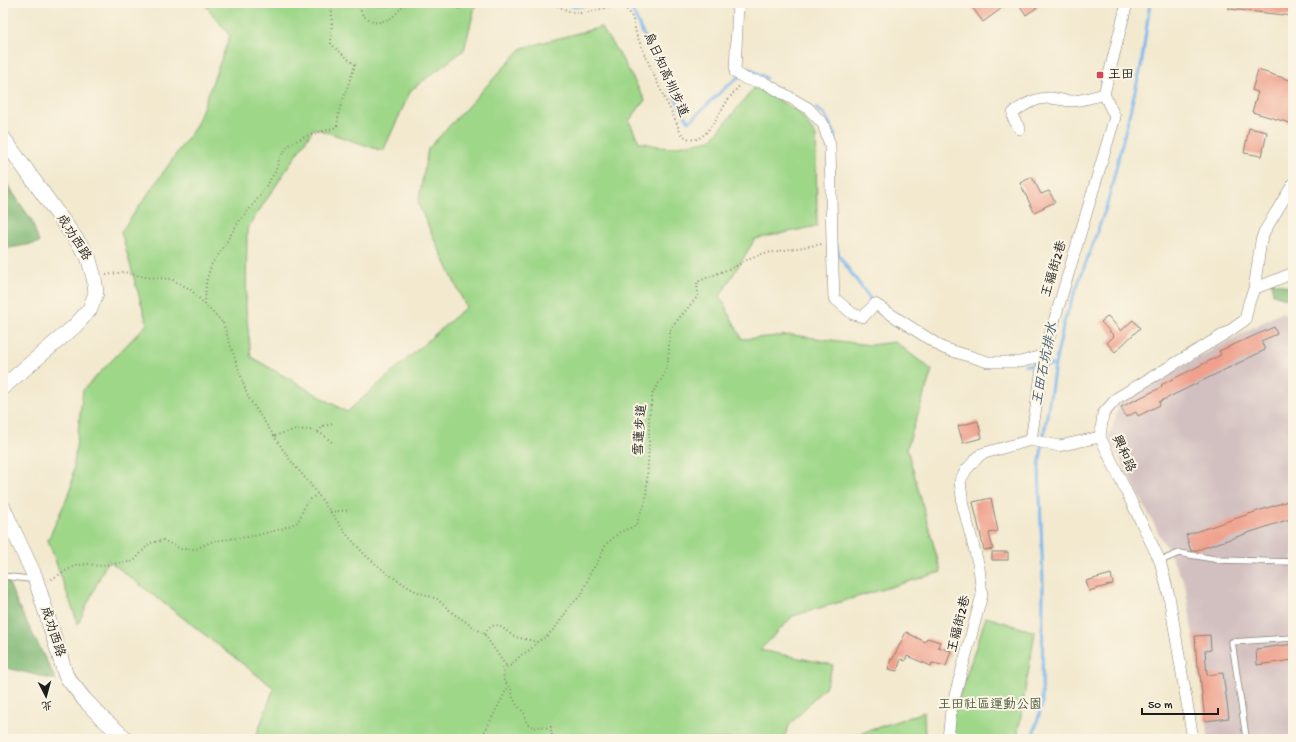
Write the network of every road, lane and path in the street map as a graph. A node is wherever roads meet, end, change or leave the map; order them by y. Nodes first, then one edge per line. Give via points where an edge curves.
1 (329, 3) edge
2 (357, 3) edge
3 (410, 3) edge
4 (452, 3) edge
5 (464, 3) edge
6 (550, 3) edge
7 (738, 3) edge
8 (1127, 3) edge
9 (746, 79) junction
10 (1104, 94) junction
11 (1020, 129) dead end
12 (3, 138) edge
13 (1293, 184) edge
14 (832, 242) junction
15 (1293, 273) edge
16 (94, 278) junction
17 (1254, 289) junction
18 (205, 304) junction
19 (1043, 362) junction
20 (3, 387) edge
21 (333, 424) dead end
22 (318, 432) junction
23 (275, 436) junction
24 (1100, 438) junction
25 (1031, 440) junction
26 (334, 444) dead end
27 (317, 494) junction
28 (3, 508) edge
29 (350, 510) dead end
30 (330, 512) junction
31 (1160, 561) junction
32 (1293, 562) edge
33 (3, 576) edge
34 (36, 582) junction
35 (484, 634) junction
36 (1293, 638) edge
37 (536, 642) junction
38 (508, 667) junction
39 (508, 687) junction
40 (1246, 737) dead end
41 (126, 739) edge
42 (481, 739) edge
43 (552, 739) edge
44 (948, 739) edge
45 (1193, 739) edge

1 - 18 path via 332,13 331,44 355,65 338,111 337,127 306,136 290,144 280,157 259,197 238,223 212,263 206,282
2 - 3 path via 364,16 377,23 392,18 402,7
4 - 5 path via 460,10
6 - 9 path, 烏日知高圳步道 via 576,13 614,6 626,9 679,129 686,138 695,140 703,136 732,94
7 - 9 street via 735,72
8 - 10 street
9 - 14 street via 765,83 808,108 823,124 830,144
10 - 11 street via 1073,101 1050,98 1030,102 1013,113 1013,118
10 - 19 street, 王福街2巷 via 1115,117
12 - 16 street, 成功西路 via 88,256
13 - 17 street, 興和路 via 1264,232
14 - 19 street via 834,298 853,314 863,317 875,304 943,348 988,362
14 - 37 path, 雪蓮步道 via 752,257 697,282 698,296 670,331 668,361 664,375 653,392 649,416 645,505 635,526 615,536 606,544 582,594 570,606 557,626
15 - 17 street
16 - 18 path via 124,272 171,279 190,289
16 - 20 street, 成功西路 via 96,293 90,309 75,326
17 - 24 street, 興和路 via 1245,320 1117,398 1103,414
18 - 23 path via 222,323 248,397
19 - 25 street, 王福街2巷
21 - 22 path via 323,426
22 - 23 path via 304,430
22 - 26 path
23 - 27 path
24 - 25 street via 1059,446
24 - 31 street, 興和路
25 - 44 street, 王福街2巷 via 981,454 966,470 960,481 963,506 979,566 982,595 952,710
27 - 30 path
27 - 34 path via 306,503 298,522 280,529 213,542 196,549 181,550 163,540 150,543 134,561 98,566 76,565
28 - 34 street, 成功西路
29 - 30 path
30 - 35 path via 367,557 388,574 413,590 437,599
31 - 32 lane via 1179,553 1220,560
31 - 45 street, 興和路 via 1169,596
33 - 34 lane
34 - 41 street, 成功西路 via 66,676 102,718
35 - 37 path via 488,628 499,625 513,636
35 - 38 path
36 - 40 lane via 1232,642
37 - 38 path
38 - 39 path via 504,667 503,670
39 - 42 path
39 - 43 path via 528,724 535,728 551,727

